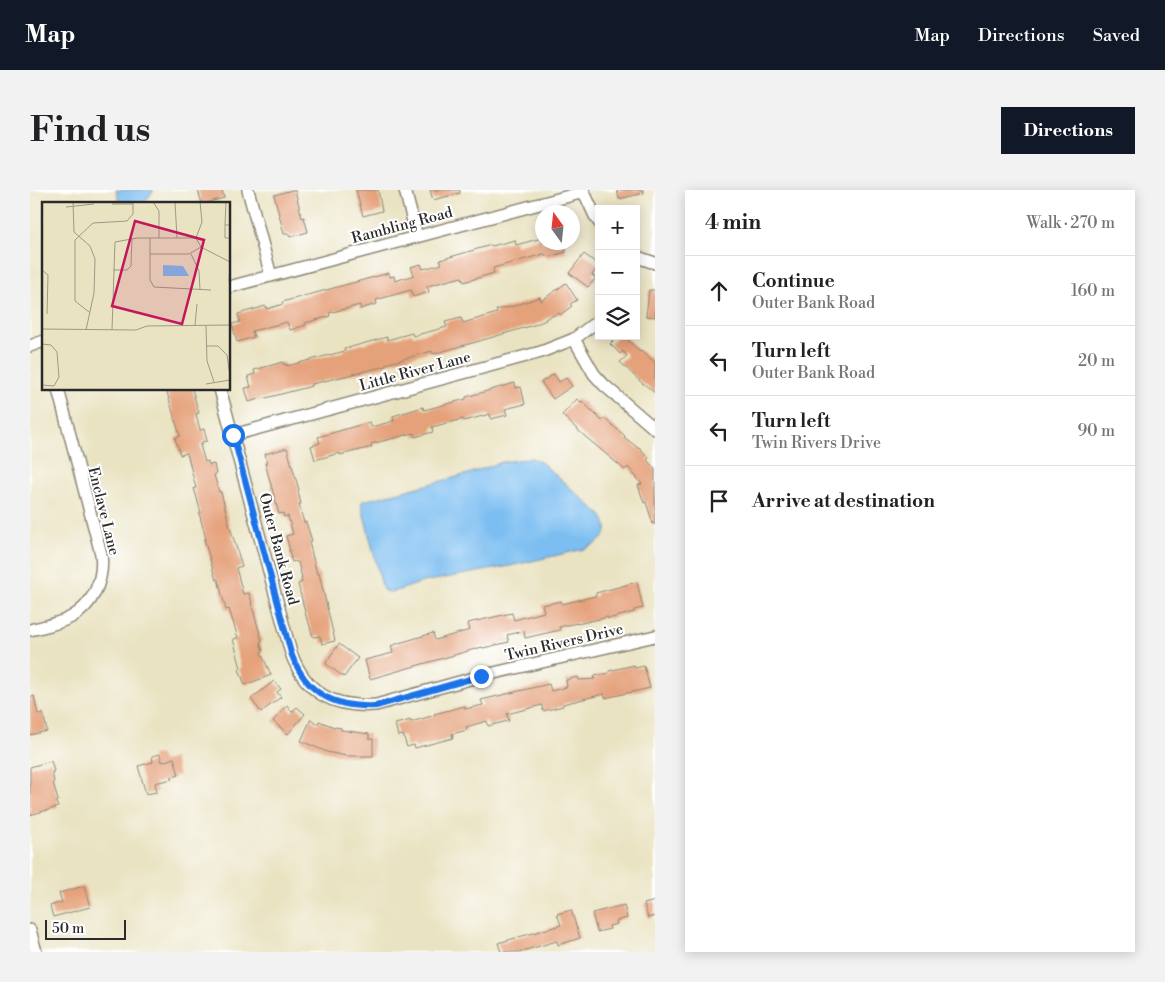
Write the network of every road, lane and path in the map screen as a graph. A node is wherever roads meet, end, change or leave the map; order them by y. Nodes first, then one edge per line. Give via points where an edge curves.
1 (248, 190) edge
2 (405, 190) edge
3 (583, 191) edge
4 (595, 216) edge
5 (417, 237) junction
6 (640, 260) edge
7 (655, 263) edge
8 (271, 276) junction
9 (230, 287) edge
10 (595, 323) edge
11 (574, 339) junction
12 (42, 342) edge
13 (30, 346) edge
14 (58, 390) edge
15 (220, 390) edge
16 (655, 429) edge
17 (233, 435) junction
18 (30, 630) edge
19 (655, 636) edge
20 (334, 701) joint
21 (30, 930) edge
22 (36, 952) edge

1 - 8 street
2 - 5 street
3 - 4 street
3 - 5 street, Rambling Road
5 - 8 street, Rambling Road
6 - 7 street
8 - 9 street, Rambling Road
10 - 11 street, Little River Lane
11 - 16 street via 594,374
11 - 17 street, Little River Lane via 541,352
12 - 13 street
14 - 18 street, Enclave Lane via 102,554 102,575 92,599 84,608 60,622
15 - 17 street, Outer Bank Road
17 - 20 street, Outer Bank Road via 296,667 312,687
19 - 20 street, Twin Rivers Drive via 481,676 376,706 346,705
21 - 22 street

